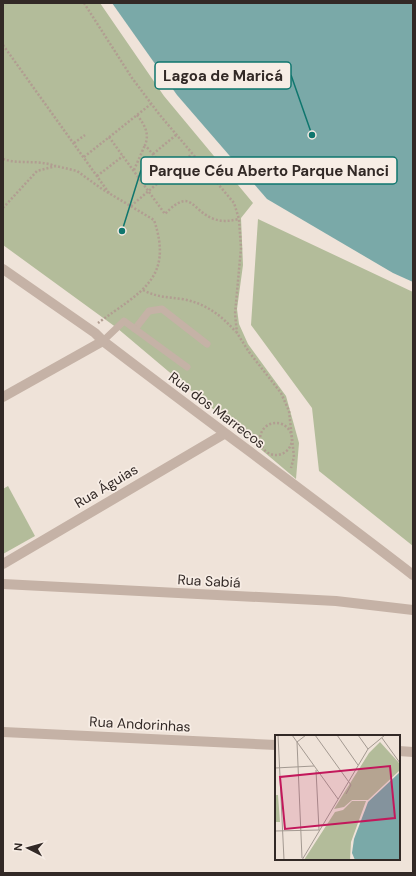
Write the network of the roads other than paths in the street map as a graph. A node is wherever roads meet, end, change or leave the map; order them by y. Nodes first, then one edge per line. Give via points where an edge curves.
1 (3, 269) edge
2 (135, 328) junction
3 (104, 341) junction
4 (207, 344) dead end
5 (187, 368) dead end
6 (3, 397) edge
7 (224, 434) junction
8 (3, 564) edge
9 (413, 575) edge
10 (3, 584) edge
11 (413, 610) edge
12 (3, 732) edge
13 (275, 745) edge
14 (400, 751) edge
15 (413, 752) edge

1 - 3 street, Rua dos Marrecos
2 - 3 lane via 124,321
2 - 4 lane via 150,311 162,309
2 - 5 lane
3 - 6 street
3 - 7 street, Rua dos Marrecos
7 - 8 street, Rua Águias
7 - 9 street, Rua dos Marrecos
10 - 11 street, Rua Sabiá via 336,601
12 - 13 street, Rua Andorinhas
14 - 15 street

